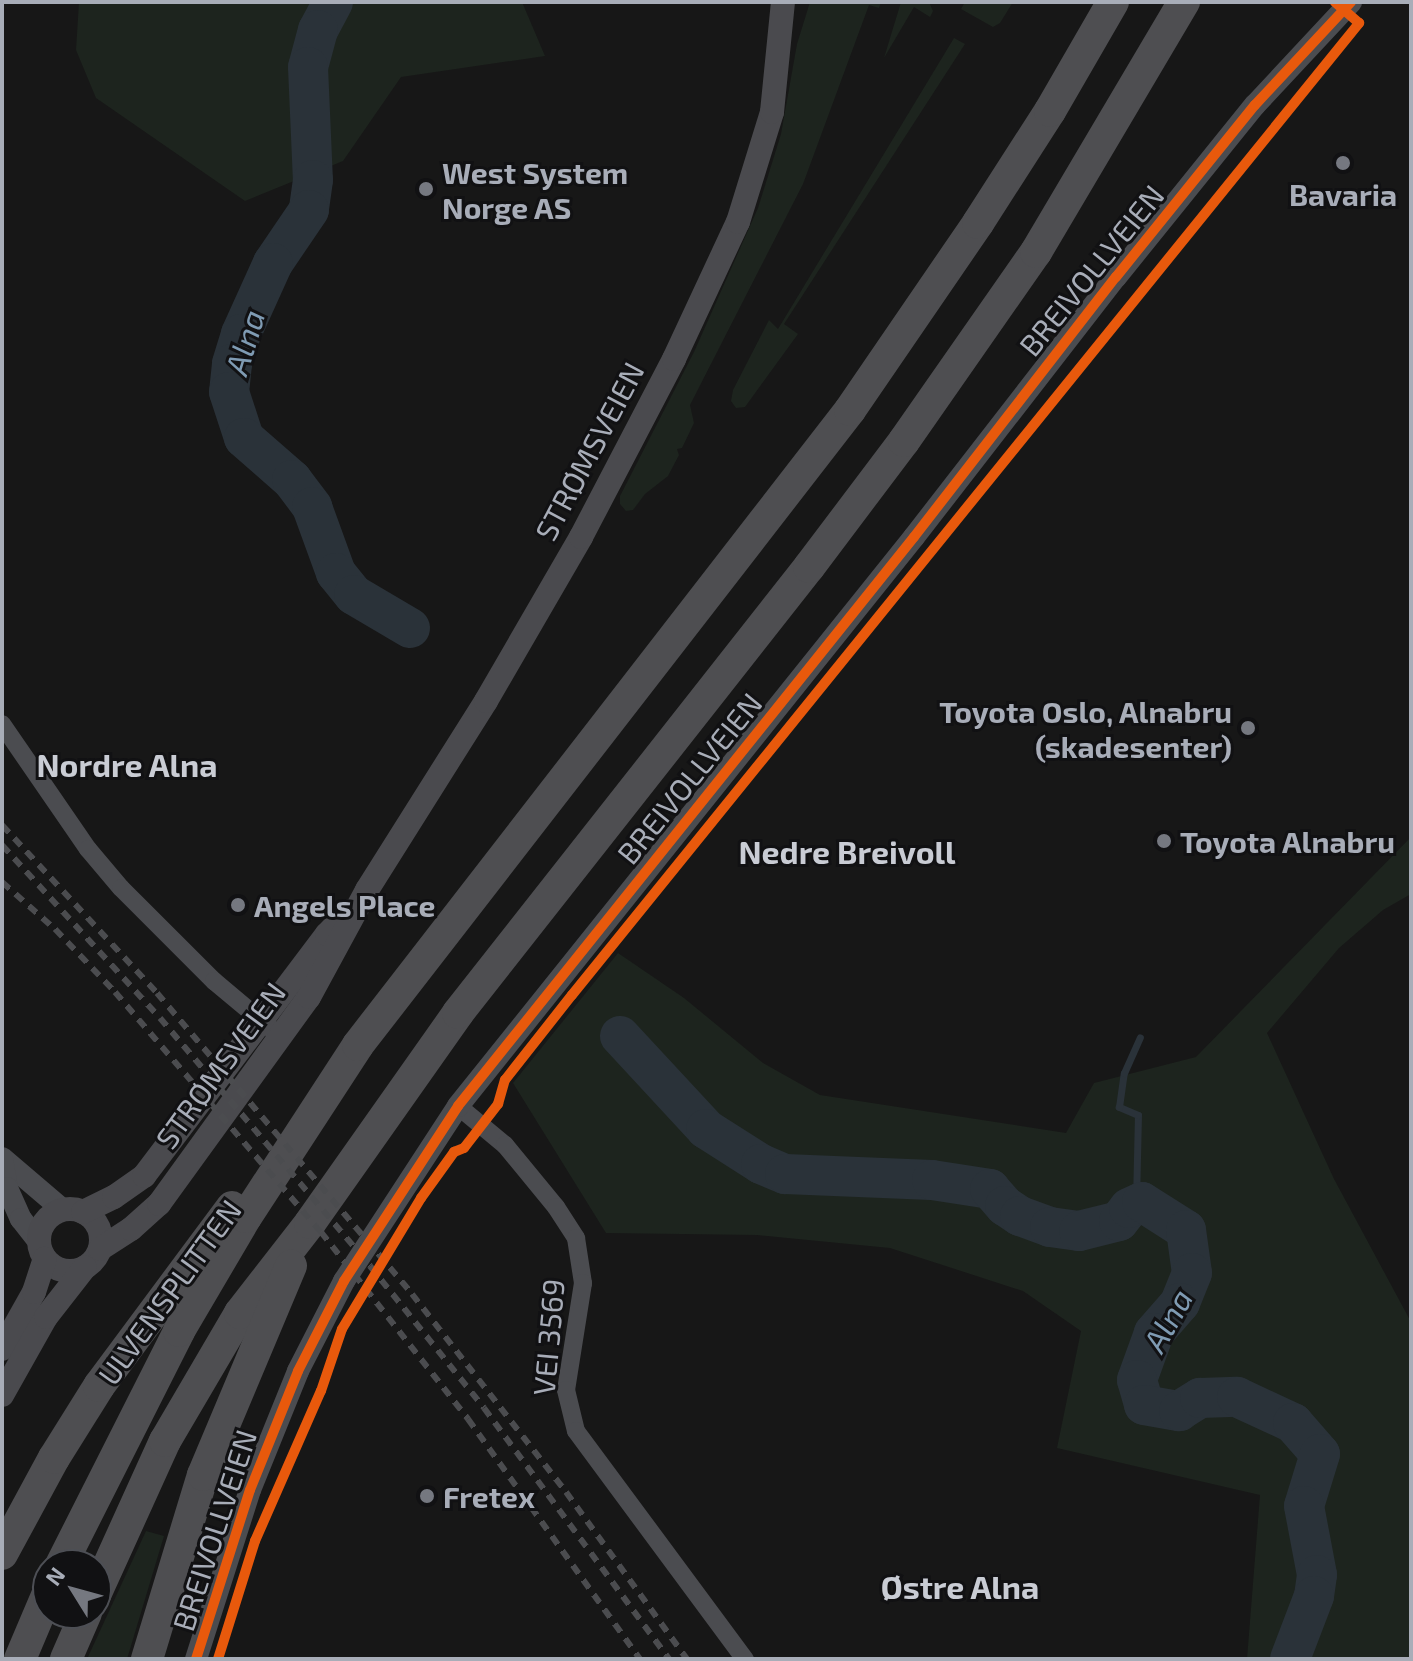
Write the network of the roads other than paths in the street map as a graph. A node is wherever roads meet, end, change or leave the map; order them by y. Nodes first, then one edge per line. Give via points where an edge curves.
1 (783, 2) edge
2 (1113, 2) edge
3 (1184, 2) edge
4 (1352, 3) edge
5 (2, 724) edge
6 (272, 1029) junction
7 (358, 1045) junction
8 (458, 1106) junction
9 (2, 1158) edge
10 (73, 1211) junction
11 (310, 1223) junction
12 (42, 1250) junction
13 (93, 1258) junction
14 (2, 1349) edge
15 (2, 1395) edge
16 (69, 1549) edge
17 (2, 1554) edge
18 (112, 1558) edge
19 (33, 1629) edge
20 (79, 1629) edge
21 (20, 1659) edge
22 (66, 1659) edge
23 (147, 1659) edge
24 (196, 1659) edge
25 (745, 1659) edge

1 - 6 main road, STRØMSVEIEN via 779,68 761,152 738,222 687,331 528,630 364,894 325,971
2 - 7 highway via 978,223 850,410
3 - 11 highway via 1036,252 904,441 458,1013
4 - 8 street, BREIVOLLVEIEN via 1272,86 1205,167
5 - 6 street via 121,888 214,981
6 - 10 main road, STRØMSVEIEN via 144,1176 114,1197
6 - 13 main road, STRØMSVEIEN via 159,1204
7 - 16 highway via 193,1307
7 - 17 highway, ULVENSPLITTEN via 99,1386
8 - 24 street, BREIVOLLVEIEN via 344,1281 298,1371 250,1490
8 - 25 street, VEI 3569 via 505,1145 576,1238 583,1283 566,1390 576,1431
9 - 10 street
9 - 12 street via 17,1212
10 - 12 main road via 43,1225
10 - 13 main road via 98,1228
11 - 18 highway via 240,1313 190,1394
11 - 23 highway via 203,1475
12 - 13 main road via 68,1271
12 - 14 main road via 34,1292
13 - 15 main road, STRØMSVEIEN via 46,1317
19 - 21 highway
20 - 22 highway

